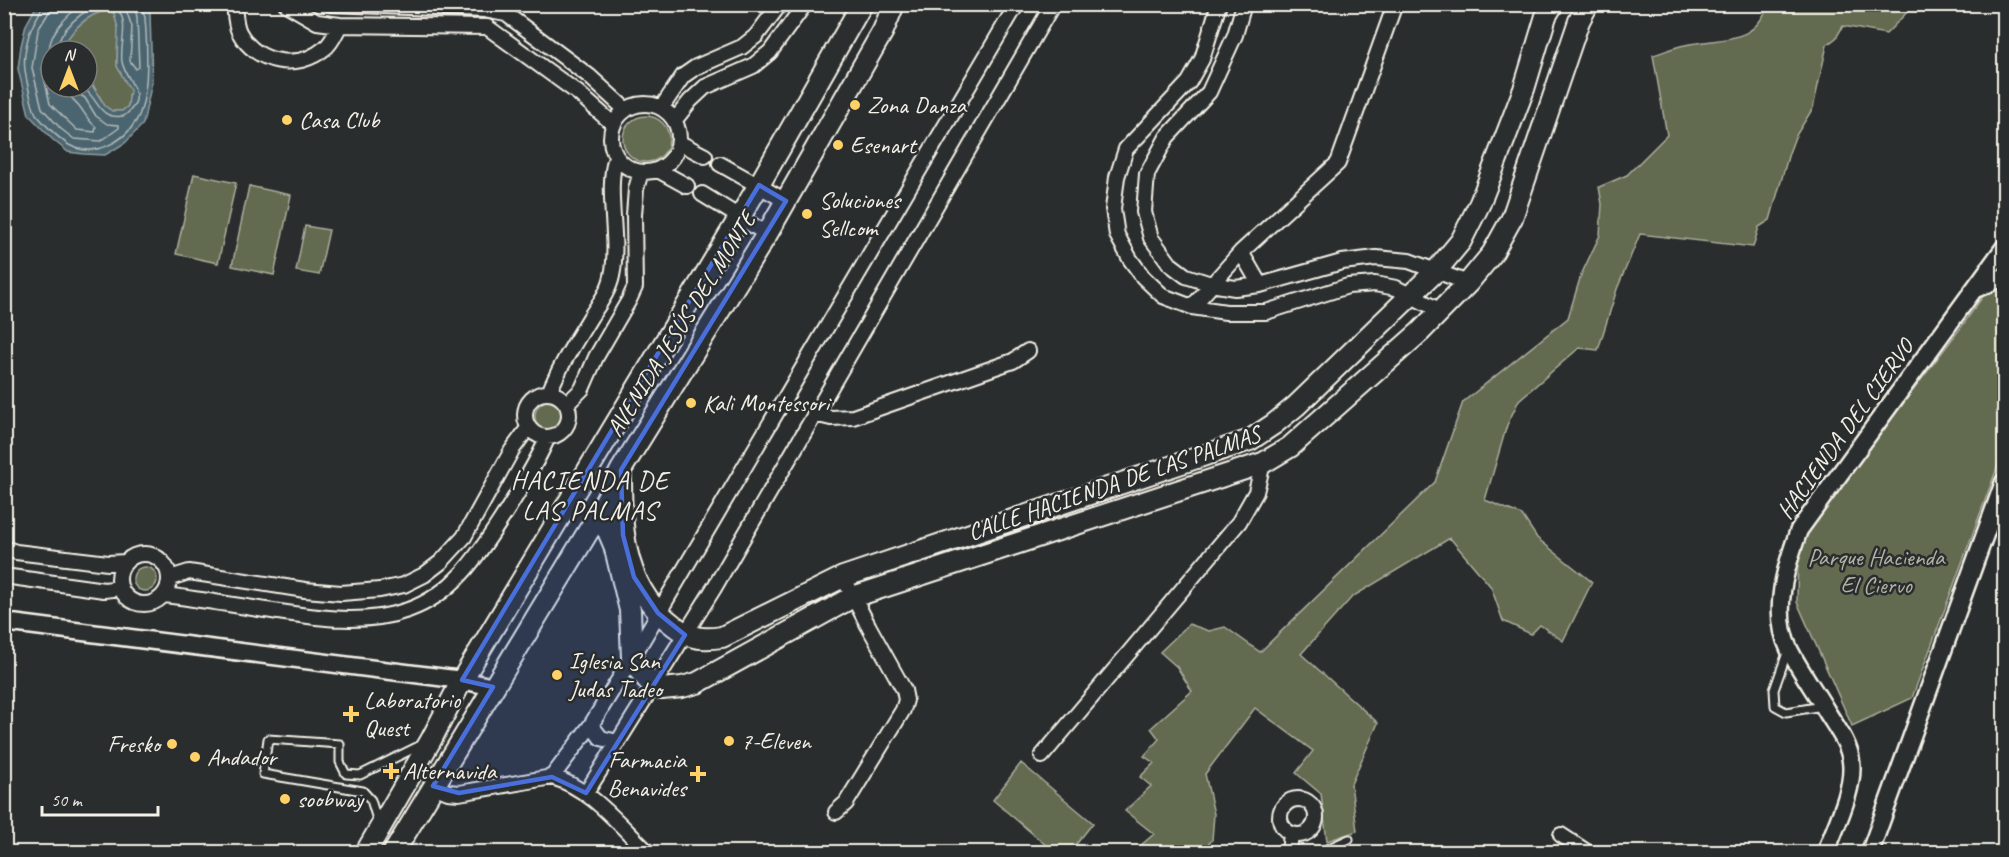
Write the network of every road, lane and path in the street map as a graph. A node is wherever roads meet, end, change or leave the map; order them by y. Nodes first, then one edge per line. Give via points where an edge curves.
1 (234, 4) edge
2 (286, 4) edge
3 (331, 4) edge
4 (780, 4) edge
5 (806, 4) edge
6 (862, 4) edge
7 (894, 4) edge
8 (1017, 4) edge
9 (1053, 4) edge
10 (1219, 4) edge
11 (1244, 4) edge
12 (1395, 4) edge
13 (1553, 4) edge
14 (1588, 4) edge
15 (340, 25) junction
16 (662, 107) junction
17 (625, 109) junction
18 (675, 120) junction
19 (613, 124) junction
20 (680, 143) junction
21 (705, 156) dead end
22 (616, 158) junction
23 (720, 164) dead end
24 (658, 170) junction
25 (641, 172) junction
26 (759, 185) junction
27 (687, 186) dead end
28 (702, 194) dead end
29 (786, 201) junction
30 (739, 217) junction
31 (767, 234) junction
32 (2004, 248) edge
33 (1241, 252) junction
34 (1342, 262) junction
35 (1321, 268) junction
36 (1436, 271) junction
37 (2004, 277) edge
38 (1468, 283) junction
39 (1211, 284) junction
40 (1260, 285) junction
41 (1348, 286) junction
42 (1975, 289) junction
43 (1329, 292) junction
44 (1412, 295) junction
45 (1191, 307) junction
46 (1441, 311) junction
47 (1028, 351) dead end
48 (549, 393) junction
49 (567, 404) junction
50 (814, 414) junction
51 (528, 428) junction
52 (548, 437) junction
53 (1263, 463) junction
54 (621, 470) junction
55 (2004, 482) edge
56 (1094, 491) junction
57 (1102, 516) junction
58 (597, 517) junction
59 (4, 548) edge
60 (126, 562) junction
61 (4, 576) edge
62 (843, 576) junction
63 (170, 578) junction
64 (121, 588) junction
65 (165, 594) junction
66 (853, 597) junction
67 (658, 613) junction
68 (4, 622) edge
69 (685, 635) junction
70 (1788, 648) junction
71 (632, 658) junction
72 (462, 680) junction
73 (653, 686) junction
74 (493, 687) junction
75 (1824, 706) junction
76 (591, 725) junction
77 (431, 740) junction
78 (617, 742) junction
79 (1042, 756) dead end
80 (552, 777) junction
81 (433, 786) junction
82 (586, 793) junction
83 (836, 812) dead end
84 (380, 829) junction
85 (1291, 834) dead end
86 (1349, 839) dead end
87 (366, 852) edge
88 (394, 852) edge
89 (648, 852) edge
90 (1289, 852) edge
91 (1320, 852) edge
92 (1572, 852) edge
93 (1587, 852) edge
94 (1826, 852) edge
95 (1870, 852) edge

1 - 15 street via 238,31 243,38 254,51 278,62 312,57 327,48
2 - 15 street via 317,22
3 - 17 street via 506,14 589,76
4 - 16 street via 756,36 742,47 683,76
5 - 18 street via 770,52 753,66 705,87
6 - 26 main road, AVENIDA JESÚS DEL MONTE
7 - 29 main road, AVENIDA JESÚS DEL MONTE via 883,31
8 - 67 street
9 - 50 street
10 - 45 street via 1202,59 1189,82 1126,149 1113,209 1117,235 1143,277 1163,296
11 - 39 street via 1235,35 1209,92 1167,137 1147,174 1144,212 1151,238 1170,264 1186,276
12 - 33 street via 1338,163
13 - 36 main road, CALLE HACIENDA DE LAS PALMAS via 1480,203 1461,241
14 - 38 main road, CALLE HACIENDA DE LAS PALMAS via 1512,218 1492,254
15 - 19 street via 487,27 578,93
16 - 17 street via 643,103
16 - 18 street
17 - 19 street
18 - 20 street
19 - 22 street via 610,141
20 - 21 street
20 - 24 street via 672,159
22 - 25 street
22 - 48 street via 611,173 612,276
23 - 26 street
24 - 25 street
24 - 27 street
25 - 49 street via 634,215 635,286 582,390
26 - 29 street
26 - 30 main road, AVENIDA JESÚS DEL MONTE
28 - 30 street
29 - 31 main road, AVENIDA JESÚS DEL MONTE
30 - 31 street
30 - 72 main road, AVENIDA JESÚS DEL MONTE
31 - 54 main road, AVENIDA JESÚS DEL MONTE
32 - 42 street, HACIENDA DEL CIERVO
33 - 39 street
33 - 40 street
34 - 35 street
34 - 36 street via 1376,258 1409,261
34 - 41 street
35 - 40 street
35 - 43 street
36 - 38 street
36 - 44 main road, CALLE HACIENDA DE LAS PALMAS
37 - 42 street
38 - 46 main road, CALLE HACIENDA DE LAS PALMAS
39 - 40 street via 1235,288
39 - 45 street
41 - 43 street
41 - 44 street via 1375,284
42 - 70 street, HACIENDA DEL CIERVO via 1799,530 1780,617
43 - 45 street via 1266,312
44 - 46 street
44 - 56 main road, CALLE HACIENDA DE LAS PALMAS via 1296,406 1250,440
46 - 53 main road, CALLE HACIENDA DE LAS PALMAS via 1317,424
47 - 50 street via 1013,361 853,417
48 - 49 street
48 - 51 street via 538,394 530,401 525,411
49 - 52 street via 570,412 564,429
50 - 69 street
51 - 52 street via 536,435
51 - 63 street via 464,537 441,562 404,585 341,593 189,572
52 - 65 street via 535,465 476,559 460,577 408,610 339,619
53 - 57 main road, CALLE HACIENDA DE LAS PALMAS
53 - 79 street via 1256,492 1239,522
54 - 58 main road, AVENIDA JESÚS DEL MONTE
54 - 67 main road via 621,516 628,559 634,576
55 - 95 street
56 - 57 main road
56 - 62 main road, CALLE HACIENDA DE LAS PALMAS
57 - 66 main road, CALLE HACIENDA DE LAS PALMAS
58 - 71 main road via 614,545 630,610
58 - 74 main road, AVENIDA JESÚS DEL MONTE
59 - 60 street via 108,563
60 - 63 street via 139,553 156,555
60 - 64 street via 120,575
61 - 64 street via 104,590
62 - 66 street
62 - 69 main road, CALLE HACIENDA DE LAS PALMAS via 722,637 707,640
63 - 65 street
64 - 65 street via 134,603 150,604
66 - 73 main road, CALLE HACIENDA DE LAS PALMAS via 697,683 671,689
66 - 83 street via 906,700 846,803
67 - 69 main road
67 - 71 street
68 - 72 street
69 - 73 street
70 - 75 street, HACIENDA DEL CIERVO
70 - 75 lane via 1774,690 1775,706 1786,712
71 - 73 main road
71 - 76 street
72 - 74 street
72 - 77 main road, AVENIDA JESÚS DEL MONTE
73 - 78 street
74 - 81 main road, AVENIDA JESÚS DEL MONTE
75 - 94 street, HACIENDA DEL CIERVO via 1845,741 1851,761 1848,789
76 - 78 street via 601,738
76 - 80 street
77 - 84 main road, AVENIDA JESÚS DEL MONTE
77 - 84 lane via 360,775 346,774 340,762 340,744 268,739 263,774 363,791 371,800
78 - 82 street
80 - 81 street via 459,793
80 - 82 street
81 - 88 main road, AVENIDA JESÚS DEL MONTE
82 - 89 street
84 - 87 main road, AVENIDA JESÚS DEL MONTE
85 - 90 street
86 - 91 lane
92 - 93 street via 1561,835

